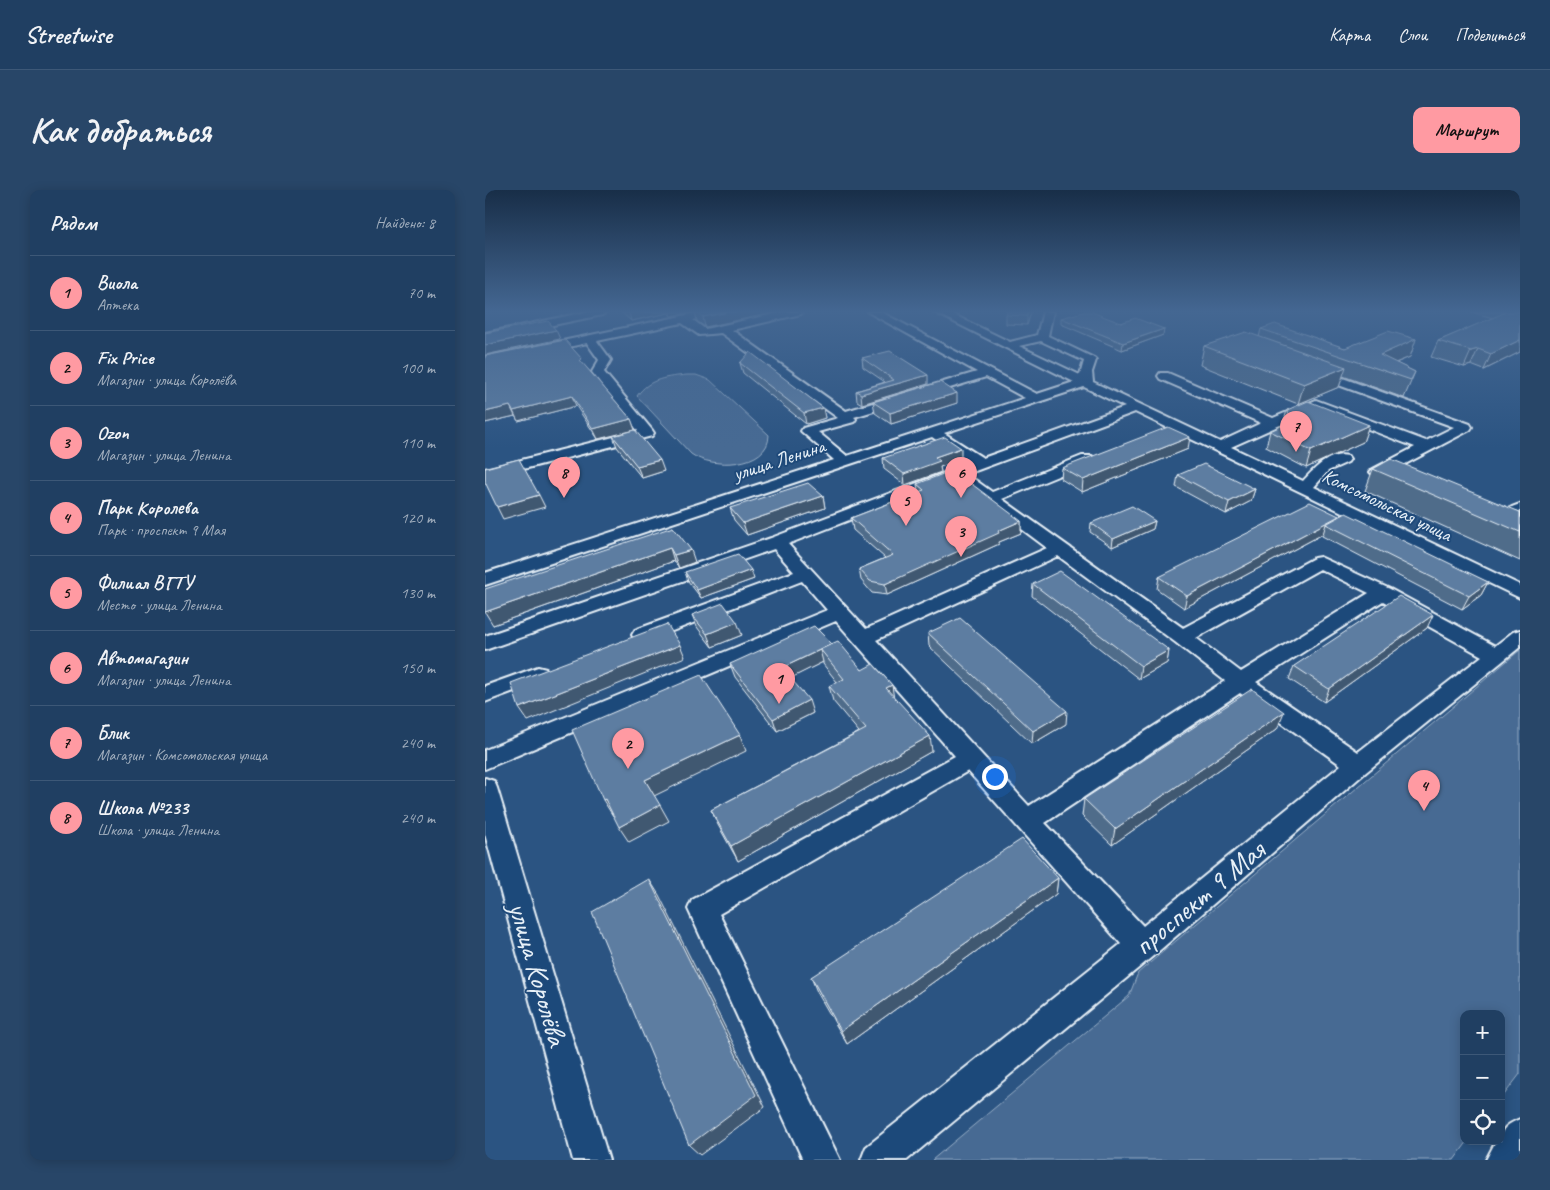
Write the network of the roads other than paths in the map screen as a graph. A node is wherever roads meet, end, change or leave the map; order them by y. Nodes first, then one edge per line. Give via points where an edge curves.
1 (503, 357) edge
2 (603, 357) edge
3 (762, 357) edge
4 (958, 357) edge
5 (1035, 357) edge
6 (1084, 357) edge
7 (485, 361) edge
8 (1301, 367) edge
9 (988, 373) junction
10 (1164, 376) dead end
11 (1087, 382) junction
12 (1354, 387) junction
13 (1036, 399) junction
14 (1316, 404) junction
15 (1136, 407) junction
16 (844, 416) junction
17 (1272, 422) junction
18 (1173, 425) junction
19 (933, 432) junction
20 (1154, 432) edge
21 (1220, 447) junction
22 (1428, 447) junction
23 (1100, 454) edge
24 (1343, 458) edge
25 (844, 461) junction
26 (982, 464) junction
27 (956, 473) junction
28 (485, 474) edge
29 (1395, 479) edge
30 (1305, 488) junction
31 (990, 498) junction
32 (1520, 509) edge
33 (1482, 516) edge
34 (1499, 523) junction
35 (1520, 533) edge
36 (777, 542) junction
37 (1061, 548) junction
38 (805, 574) junction
39 (485, 579) edge
40 (1520, 592) edge
41 (1383, 593) junction
42 (840, 612) junction
43 (1182, 637) junction
44 (1520, 637) edge
45 (863, 638) junction
46 (627, 640) edge
47 (485, 643) edge
48 (1496, 655) junction
49 (553, 668) edge
50 (1240, 682) junction
51 (485, 694) edge
52 (970, 759) junction
53 (485, 760) edge
54 (1358, 765) junction
55 (485, 788) edge
56 (1027, 821) junction
57 (1143, 946) junction
58 (1520, 1137) edge
59 (591, 1160) edge
60 (822, 1160) edge
61 (879, 1160) edge
62 (1503, 1160) edge

1 - 7 street
2 - 28 street via 605,360 598,372 647,433
3 - 16 street
4 - 9 street
5 - 11 street, Комсомольская улица
6 - 11 street via 1090,360
8 - 12 street
9 - 13 street
9 - 16 street
10 - 17 street
11 - 13 street, улица Ленина
11 - 15 street, Комсомольская улица
12 - 14 street
12 - 22 street via 1465,427
13 - 19 street, улица Ленина
14 - 17 street
14 - 22 street
15 - 18 street, Комсомольская улица
15 - 26 street
16 - 25 street via 849,420 808,431
17 - 21 street
18 - 20 street
18 - 21 street, Комсомольская улица
19 - 25 street, улица Ленина
19 - 26 street
21 - 30 street, Комсомольская улица
22 - 29 street via 1378,472
23 - 31 street
24 - 30 street via 1323,468
25 - 39 street, улица Ленина
26 - 27 street
27 - 31 street
27 - 36 street
30 - 40 street, Комсомольская улица
31 - 37 street
32 - 34 street
33 - 34 street
34 - 35 street
36 - 38 street
36 - 47 street
37 - 43 street
37 - 45 street
38 - 42 street
38 - 46 street
41 - 43 street via 1320,562
41 - 48 street
41 - 50 street
42 - 45 street
42 - 53 street
43 - 50 street
44 - 48 street, проспект 9 Мая
45 - 52 street
48 - 54 street, проспект 9 Мая
49 - 51 street
50 - 54 street
50 - 56 street
52 - 56 street
52 - 60 street via 702,909
54 - 57 street, проспект 9 Мая
55 - 59 street, улица Королёва
56 - 57 street
57 - 61 street, проспект 9 Мая
58 - 62 street

